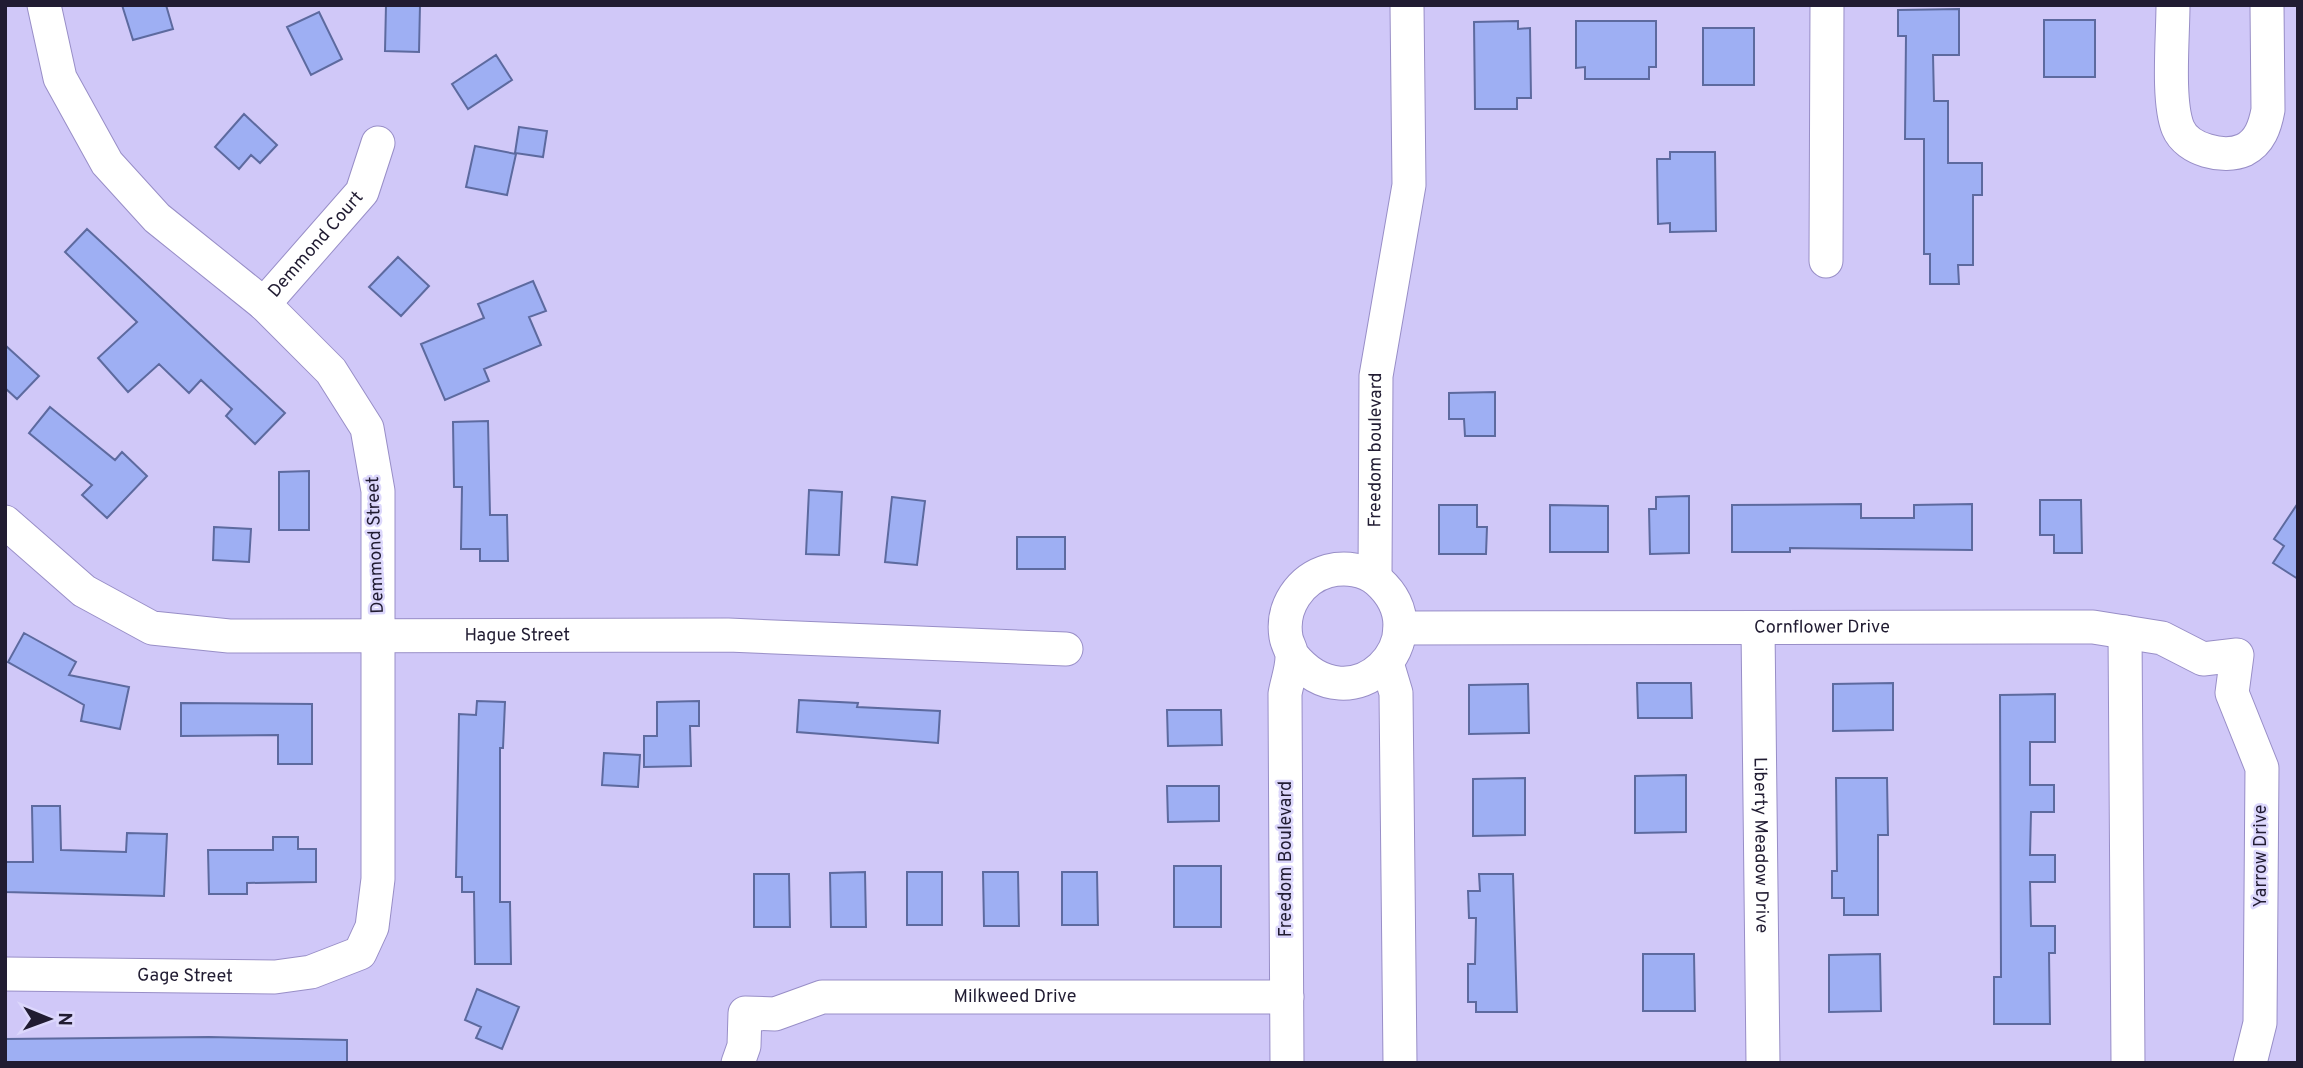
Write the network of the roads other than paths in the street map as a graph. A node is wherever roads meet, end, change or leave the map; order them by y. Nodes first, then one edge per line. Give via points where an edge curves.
1 (44, 5) edge
2 (1407, 5) edge
3 (1828, 5) edge
4 (2173, 5) edge
5 (2267, 5) edge
6 (378, 143) dead end
7 (1826, 261) dead end
8 (264, 304) junction
9 (5, 522) edge
10 (1375, 578) junction
11 (1400, 628) junction
12 (1758, 628) junction
13 (2125, 632) junction
14 (379, 635) junction
15 (1066, 649) dead end
16 (2237, 654) joint
17 (1292, 655) junction
18 (1387, 663) junction
19 (360, 953) joint
20 (5, 974) edge
21 (1287, 997) junction
22 (738, 1063) edge
23 (1287, 1063) edge
24 (1400, 1063) edge
25 (1763, 1063) edge
26 (2128, 1063) edge
27 (2250, 1063) edge

1 - 8 street, Demmond Street via 60,78 107,163 157,218
2 - 10 street, Freedom boulevard via 1409,186 1376,376
3 - 7 street
4 - 5 street via 2174,105 2179,131 2199,147 2225,152 2244,150 2265,127
6 - 8 street, Demmond Court via 362,192
8 - 14 street, Demmond Street via 331,370 367,428 378,491
9 - 14 street, Hague Street via 84,591 152,628 229,636
10 - 11 street via 1398,609
10 - 17 street via 1338,568 1303,584 1285,619
11 - 12 street, Cornflower Drive
11 - 18 street via 1397,647
12 - 13 street, Cornflower Drive via 2093,627
12 - 25 street, Liberty Meadow Drive
13 - 16 street, Cornflower Drive via 2162,638 2203,659
13 - 26 street
14 - 15 street, Hague Street via 727,635
14 - 19 street, Demmond Street via 378,879 372,927
16 - 27 street, Yarrow Drive via 2232,693 2262,768 2260,1023
17 - 18 street via 1312,675 1338,684 1374,676
17 - 21 street, Freedom Boulevard via 1285,694
18 - 24 street via 1396,693
19 - 20 street, Gage Street via 311,972 275,977
21 - 22 street, Milkweed Drive via 822,997 775,1014 745,1013 744,1046
21 - 23 street, Freedom Boulevard

